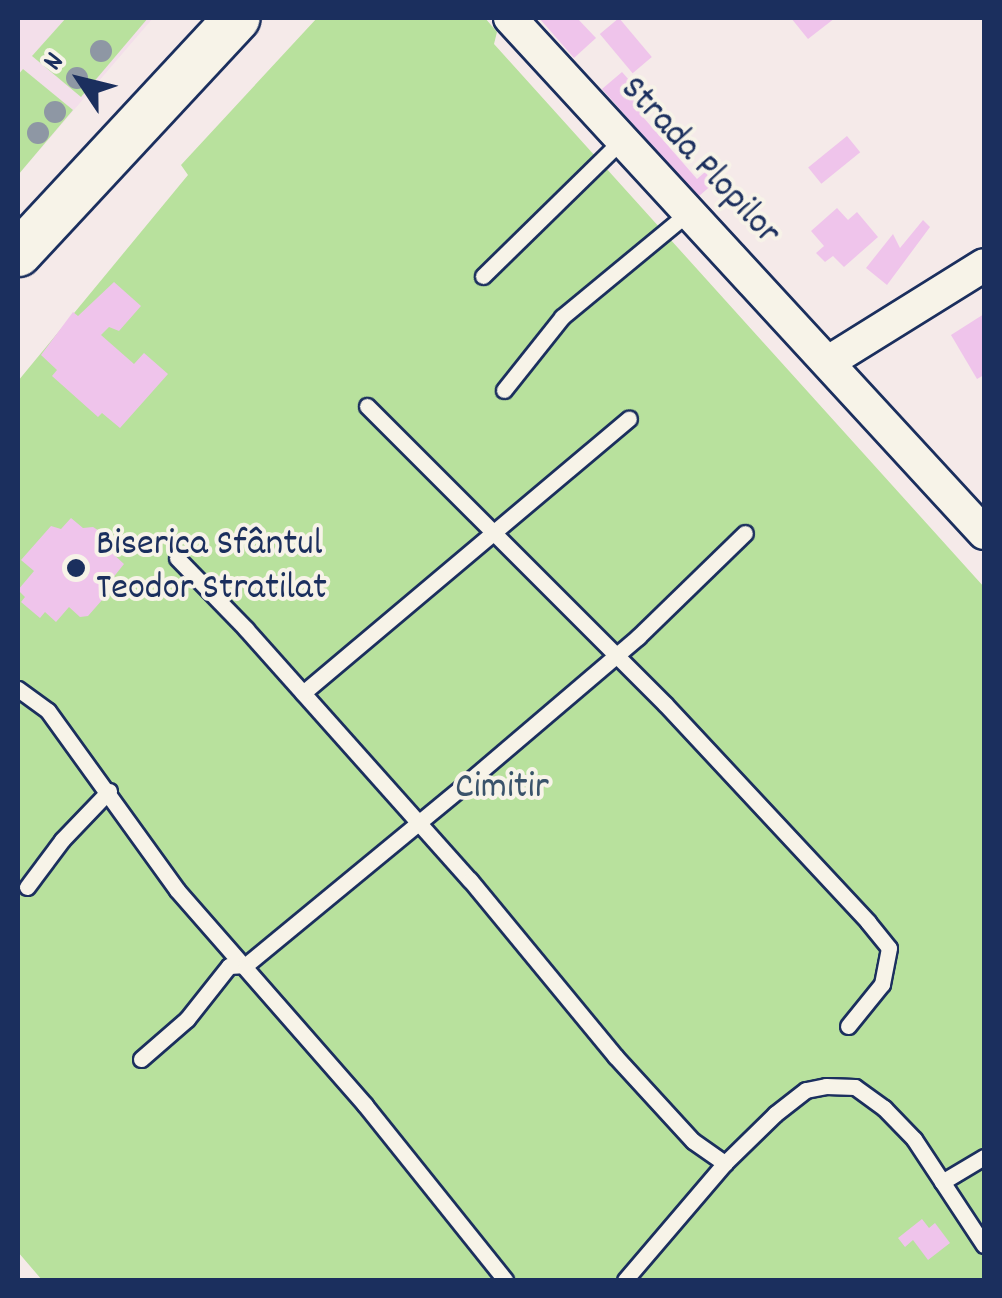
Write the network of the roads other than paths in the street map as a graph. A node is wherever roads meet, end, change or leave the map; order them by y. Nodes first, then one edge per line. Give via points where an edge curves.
1 (236, 18) edge
2 (510, 18) edge
3 (623, 139) junction
4 (690, 212) junction
5 (18, 253) edge
6 (984, 265) edge
7 (483, 276) dead end
8 (830, 361) junction
9 (504, 390) dead end
10 (367, 406) dead end
11 (629, 418) dead end
12 (492, 533) junction
13 (745, 533) dead end
14 (984, 533) edge
15 (177, 558) dead end
16 (615, 655) junction
17 (18, 689) edge
18 (304, 693) junction
19 (110, 790) junction
20 (418, 822) junction
21 (27, 887) dead end
22 (246, 965) junction
23 (848, 1026) dead end
24 (141, 1060) dead end
25 (984, 1156) edge
26 (725, 1163) junction
27 (942, 1182) junction
28 (984, 1245) edge
29 (505, 1280) edge
30 (625, 1280) edge

1 - 5 main road
2 - 3 street, Strada Plopilor
3 - 4 street, Strada Plopilor
3 - 7 lane
4 - 8 street, Strada Plopilor
4 - 9 lane via 562,317
6 - 8 street
8 - 14 street, Strada Plopilor
10 - 12 lane
11 - 12 lane
12 - 16 lane
12 - 18 lane
13 - 16 lane
15 - 18 lane
16 - 20 lane
16 - 23 lane via 888,948 882,984
17 - 19 lane via 48,711
18 - 20 lane
19 - 21 lane
19 - 22 lane via 177,890
20 - 22 lane
20 - 26 lane via 615,1056 693,1140
22 - 24 lane via 230,966 187,1019
22 - 29 lane
25 - 27 lane
26 - 27 lane via 806,1090 855,1088 914,1140
26 - 30 lane
27 - 28 lane

